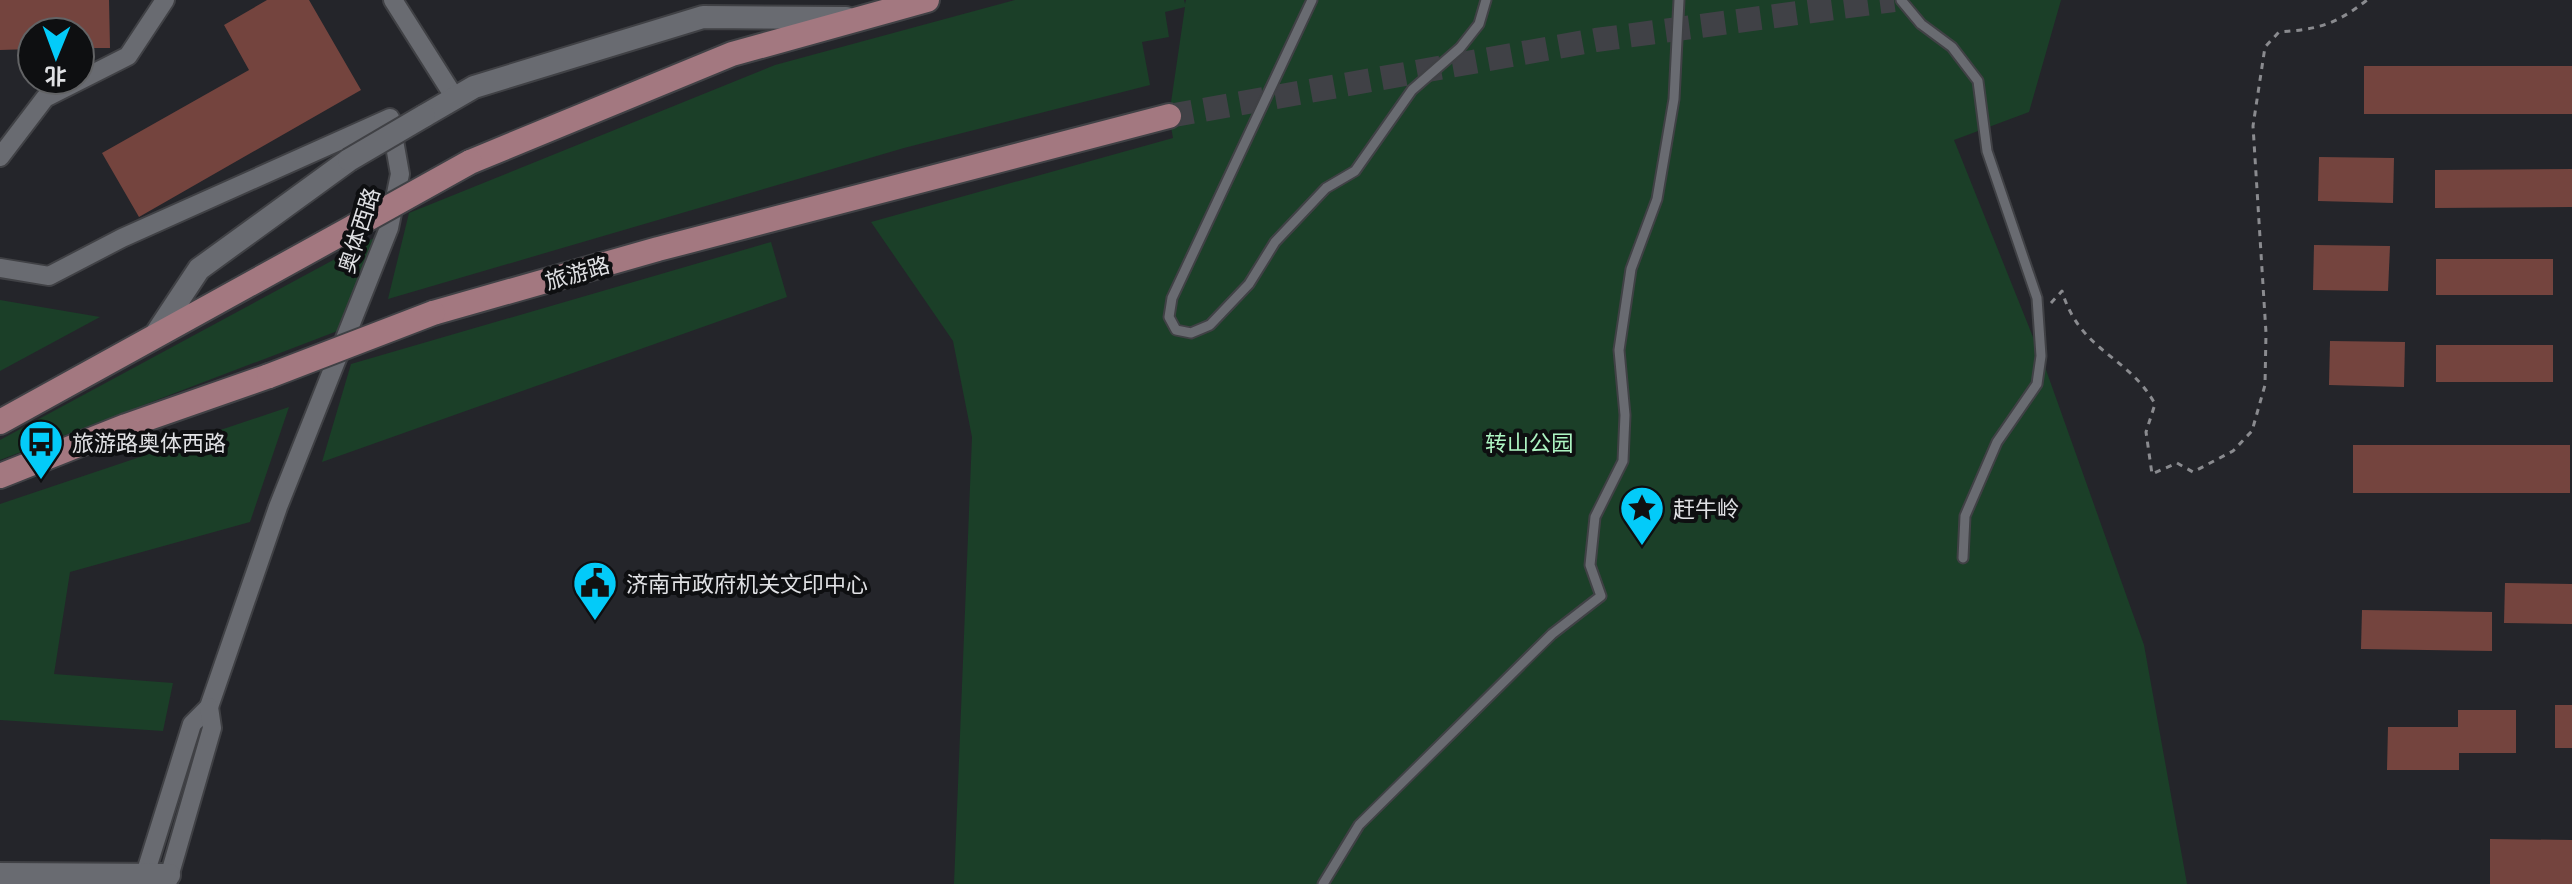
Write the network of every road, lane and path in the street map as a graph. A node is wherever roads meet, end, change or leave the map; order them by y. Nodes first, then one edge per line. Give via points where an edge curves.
1 (165, 0) edge
2 (393, 0) edge
3 (927, 0) edge
4 (1312, 0) edge
5 (1486, 0) edge
6 (1679, 0) edge
7 (1901, 0) edge
8 (2367, 0) edge
9 (851, 18) junction
10 (455, 98) junction
11 (1169, 116) tunnel mouth
12 (0, 157) edge
13 (0, 268) edge
14 (2037, 298) junction
15 (154, 338) junction
16 (0, 422) edge
17 (0, 476) edge
18 (1963, 558) dead end
19 (209, 707) junction
20 (0, 874) edge
21 (143, 880) edge
22 (168, 880) edge
23 (1323, 884) edge

1 - 12 street via 128,56 45,98
2 - 10 street
3 - 9 main road
4 - 5 lane via 1172,298 1169,317 1176,330 1191,333 1210,325 1249,284 1275,242 1326,188 1355,171 1412,90 1460,48 1479,24
6 - 23 lane via 1674,99 1662,171 1631,269 1619,350 1623,461 1595,517 1590,565 1601,596 1552,634 1359,825
7 - 14 lane via 1921,24 1952,47 1978,81 1987,151
8 - 14 path via 2340,21 2279,32 2265,47 2253,126 2265,385 2252,431 2233,451 2193,472 2177,463 2152,474 2146,432 2155,404 2143,381 2094,346 2069,315 2062,291 2051,304
9 - 10 street via 703,17 474,87
9 - 15 main road, bridge via 732,54 470,162
10 - 15 street, bridge via 349,160 199,269
11 - 17 main road, 旅游路, bridge via 433,313
13 - 19 street, 奥体西路 via 49,276 390,118 400,174 389,228 278,507
14 - 18 lane via 2037,384 1997,442 1965,516
15 - 16 main road
19 - 21 street, 奥体西路 via 192,724
19 - 22 street, 奥体西路 via 212,728
20 - 21 street
21 - 22 street

